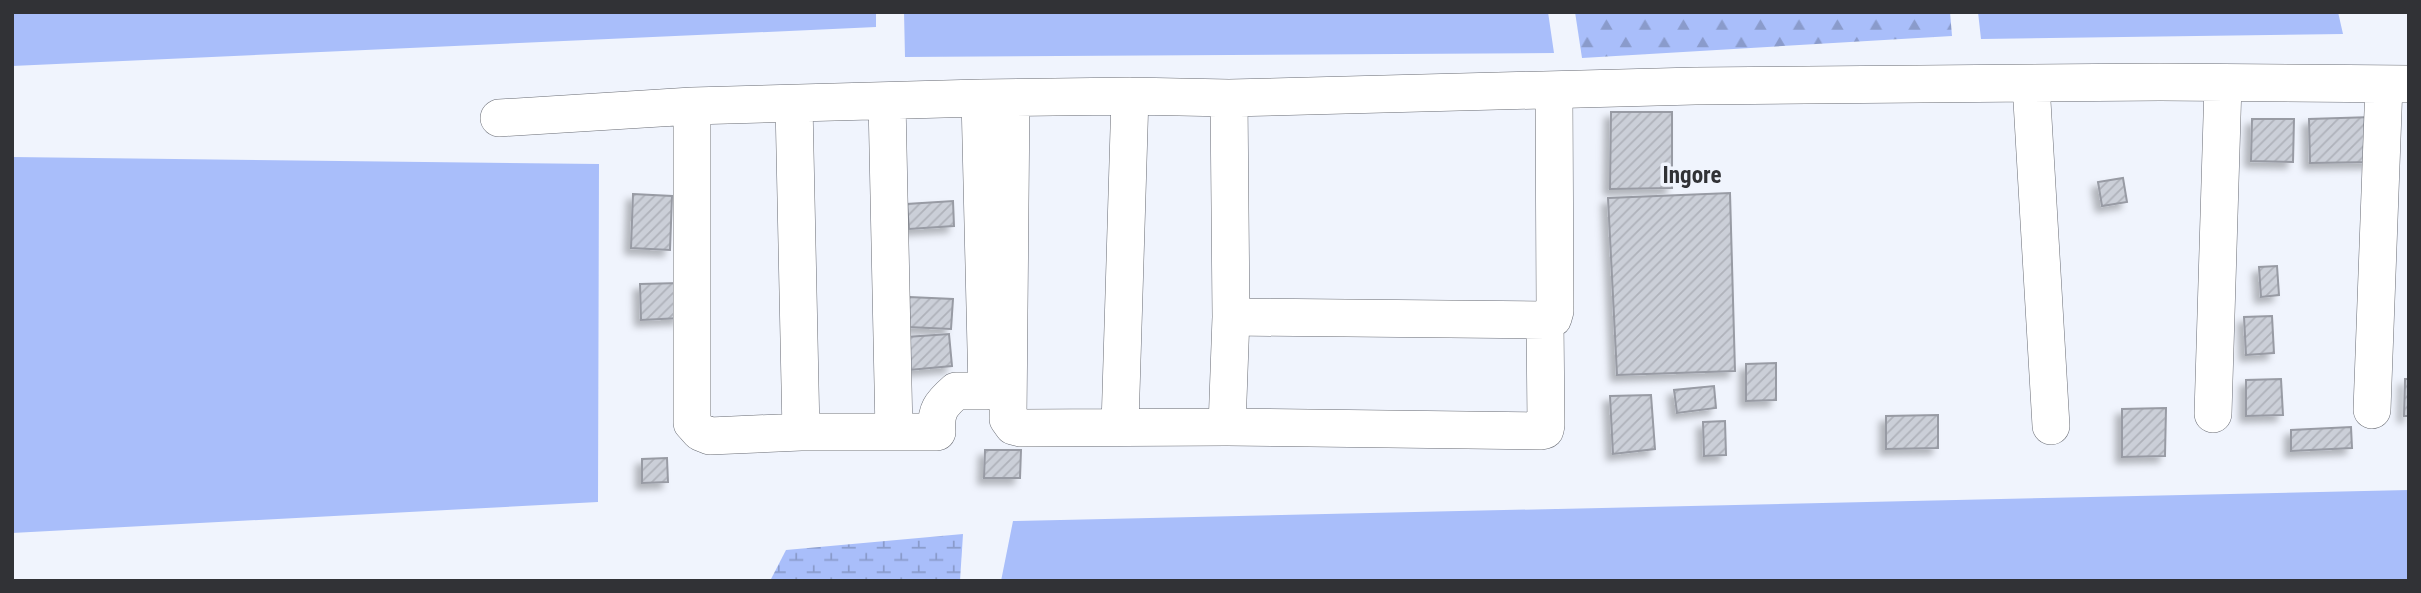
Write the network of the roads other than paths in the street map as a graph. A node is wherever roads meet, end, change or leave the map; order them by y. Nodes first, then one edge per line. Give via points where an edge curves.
1 (2031, 84) junction
2 (2223, 84) junction
3 (2396, 84) edge
4 (1555, 90) junction
5 (1130, 96) junction
6 (996, 98) junction
7 (1229, 98) junction
8 (887, 101) junction
9 (794, 104) junction
10 (692, 106) junction
11 (499, 118) dead end
12 (1231, 317) junction
13 (1545, 320) junction
14 (2372, 410) dead end
15 (2213, 414) dead end
16 (1120, 426) junction
17 (2051, 426) dead end
18 (1227, 427) junction
19 (801, 432) junction
20 (894, 432) junction

1 - 2 street
1 - 4 street
1 - 17 street
2 - 3 street
2 - 15 street
3 - 14 street
4 - 7 street
4 - 13 street via 1555,311 1553,318
5 - 6 street
5 - 7 street
5 - 16 street
6 - 8 street
6 - 16 street via 1008,419 1021,428
6 - 20 street via 987,391 956,391 940,405 937,432
7 - 12 street
8 - 9 street
8 - 20 street
9 - 10 street
9 - 19 street
10 - 11 street
10 - 19 street via 692,423 710,436
12 - 13 street
12 - 18 street
13 - 18 street via 1545,430
16 - 18 street
19 - 20 street

